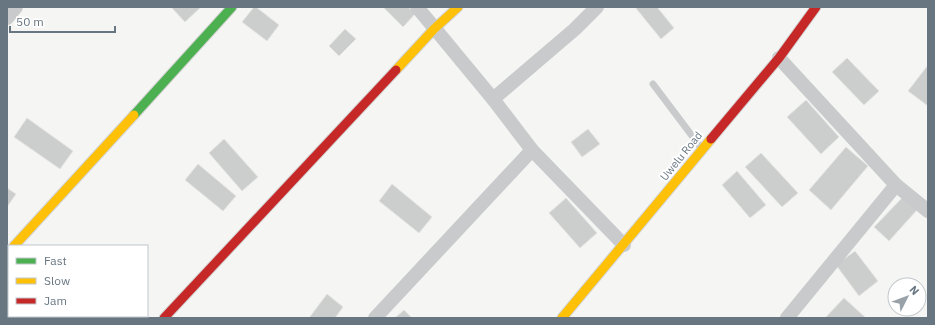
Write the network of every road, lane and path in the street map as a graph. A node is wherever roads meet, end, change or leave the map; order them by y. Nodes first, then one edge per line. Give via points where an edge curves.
1 (16, 7) edge
2 (232, 7) edge
3 (417, 7) edge
4 (458, 7) edge
5 (597, 7) edge
6 (816, 7) edge
7 (7, 18) edge
8 (434, 29) junction
9 (779, 58) junction
10 (653, 84) dead end
11 (493, 99) junction
12 (702, 149) junction
13 (532, 150) junction
14 (896, 185) junction
15 (928, 211) edge
16 (15, 245) edge
17 (624, 245) junction
18 (164, 318) edge
19 (375, 318) edge
20 (562, 318) edge
21 (787, 318) edge

1 - 7 street
2 - 16 street
3 - 8 street
4 - 8 street
5 - 11 street
6 - 9 street, Uwelu Road
8 - 11 street
8 - 18 street
9 - 12 street, Uwelu Road
9 - 14 street
10 - 12 lane
11 - 13 street
12 - 17 street, Uwelu Road
13 - 17 street
13 - 19 street
14 - 15 street
14 - 21 street
17 - 20 street, Uwelu Road

